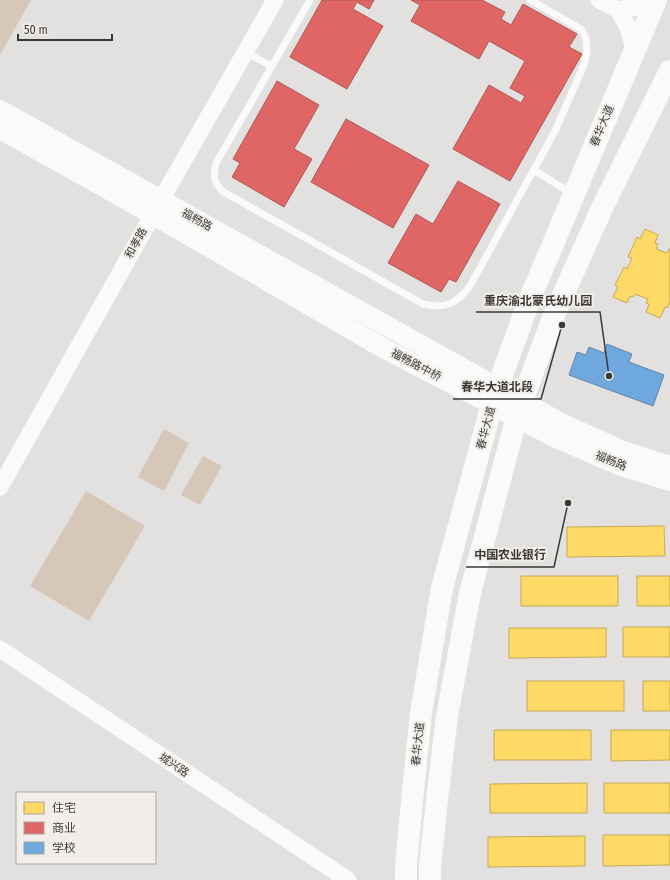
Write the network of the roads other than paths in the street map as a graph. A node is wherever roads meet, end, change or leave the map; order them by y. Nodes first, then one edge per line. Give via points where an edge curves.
1 (274, 0) edge
2 (310, 0) edge
3 (530, 0) edge
4 (599, 0) edge
5 (650, 0) edge
6 (656, 0) edge
7 (618, 10) junction
8 (634, 50) junction
9 (245, 52) junction
10 (271, 66) junction
11 (670, 72) edge
12 (0, 110) edge
13 (0, 129) edge
14 (534, 170) junction
15 (574, 195) junction
16 (156, 207) junction
17 (394, 330) joint
18 (385, 349) joint
19 (556, 429) junction
20 (670, 466) edge
21 (670, 481) edge
22 (0, 487) edge
23 (0, 649) edge
24 (403, 875) edge
25 (431, 875) edge
26 (348, 880) edge

1 - 9 street, 和孝路
2 - 10 lane
3 - 14 lane via 581,29 586,38 587,51 584,65 555,131
4 - 7 street
5 - 7 street via 637,7
6 - 8 main road, 春华大道
7 - 8 street via 628,27
8 - 15 main road, 春华大道
9 - 10 lane
9 - 16 street, 和孝路
10 - 14 lane via 216,163 216,184 222,191 423,304 443,306 453,303 462,296
11 - 25 main road via 603,206 554,315 518,412 470,593 447,716
12 - 16 main road, 福畅路
13 - 16 main road, 福畅路
14 - 15 lane
15 - 24 main road, 春华大道 via 529,301 494,397 442,588 421,713
16 - 17 main road, 福畅路
16 - 18 main road, 福畅路
16 - 22 street, 和孝路
17 - 19 main road, 福畅路中桥
18 - 19 main road, 福畅路中桥
19 - 20 main road, 福畅路
19 - 21 main road, 福畅路 via 621,466
23 - 26 street, 城兴路

